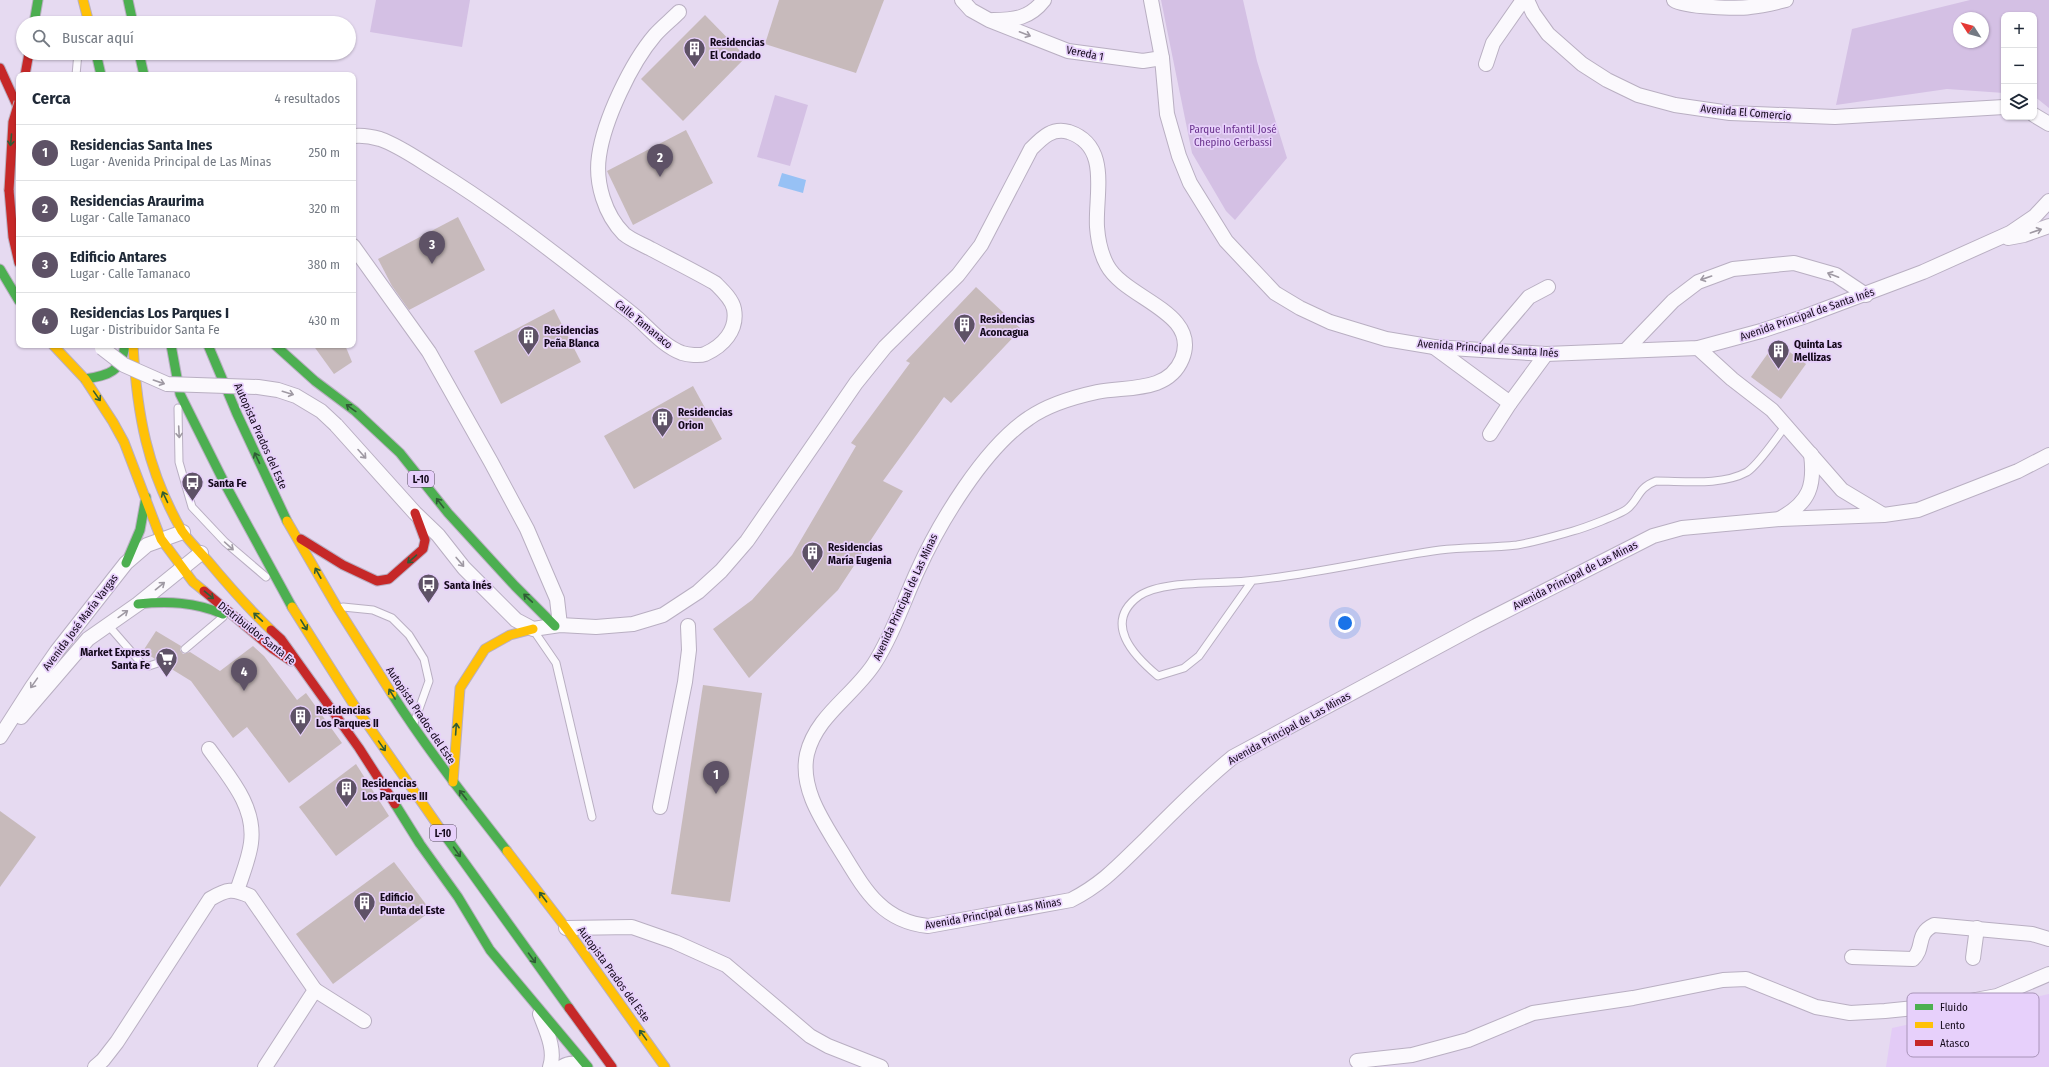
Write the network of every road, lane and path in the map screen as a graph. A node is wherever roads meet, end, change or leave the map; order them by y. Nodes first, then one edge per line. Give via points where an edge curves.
1 (38, 0) edge
2 (84, 0) edge
3 (128, 0) edge
4 (962, 0) edge
5 (1044, 0) edge
6 (1151, 0) edge
7 (1523, 0) edge
8 (1527, 0) edge
9 (1674, 0) edge
10 (1786, 0) edge
11 (679, 12) dead end
12 (87, 13) junction
13 (35, 16) edge
14 (86, 16) edge
15 (88, 16) edge
16 (131, 16) edge
17 (989, 20) junction
18 (1162, 58) junction
19 (28, 60) edge
20 (77, 60) edge
21 (98, 60) edge
22 (141, 60) edge
23 (1486, 64) dead end
24 (0, 68) edge
25 (26, 72) edge
26 (76, 72) edge
27 (101, 72) edge
28 (143, 72) edge
29 (16, 104) edge
30 (6, 106) dead end
31 (2001, 107) edge
32 (16, 110) edge
33 (16, 113) edge
34 (2037, 118) edge
35 (2049, 124) edge
36 (356, 135) edge
37 (2049, 201) edge
38 (2049, 226) edge
39 (1996, 240) junction
40 (16, 250) edge
41 (356, 250) edge
42 (0, 269) edge
43 (1548, 287) dead end
44 (1866, 294) junction
45 (16, 296) edge
46 (1434, 347) junction
47 (56, 348) edge
48 (103, 348) edge
49 (124, 348) edge
50 (133, 348) edge
51 (172, 348) edge
52 (209, 348) edge
53 (279, 348) edge
54 (1698, 348) junction
55 (1484, 350) junction
56 (1626, 350) junction
57 (1546, 354) junction
58 (85, 380) junction
59 (180, 394) junction
60 (1510, 404) junction
61 (1786, 425) junction
62 (1490, 434) dead end
63 (1811, 454) junction
64 (2049, 455) edge
65 (146, 496) junction
66 (415, 513) junction
67 (1884, 515) junction
68 (1781, 519) junction
69 (183, 532) junction
70 (293, 534) junction
71 (161, 540) junction
72 (201, 553) junction
73 (126, 563) junction
74 (182, 568) junction
75 (1252, 581) junction
76 (283, 592) junction
77 (138, 604) junction
78 (337, 607) junction
79 (225, 615) junction
80 (108, 625) junction
81 (558, 625) junction
82 (688, 626) dead end
83 (533, 630) junction
84 (255, 634) junction
85 (185, 649) dead end
86 (161, 662) dead end
87 (302, 668) junction
88 (413, 726) junction
89 (0, 737) edge
90 (0, 741) edge
91 (209, 749) dead end
92 (452, 782) junction
93 (660, 807) dead end
94 (592, 817) dead end
95 (237, 891) junction
96 (566, 928) junction
97 (1977, 928) junction
98 (2049, 939) edge
99 (1852, 957) dead end
100 (1973, 958) dead end
101 (2049, 974) edge
102 (315, 990) junction
103 (2004, 993) edge
104 (1907, 1009) edge
105 (539, 1010) junction
106 (364, 1021) dead end
107 (1357, 1061) dead end
108 (95, 1067) edge
109 (265, 1067) edge
110 (550, 1067) edge
111 (562, 1067) edge
112 (584, 1067) edge
113 (588, 1067) edge
114 (612, 1067) edge
115 (665, 1067) edge
116 (881, 1067) edge

1 - 13 main road
2 - 12 main road
3 - 16 main road
4 - 17 street, Vereda 1 via 972,10
5 - 17 street via 1036,11 1022,17
6 - 18 street, Avenida Principal de Santa Inés
7 - 23 street via 1493,43
8 - 31 street, Avenida El Comercio via 1548,34 1582,64 1638,95 1675,105 1730,113 1835,117
9 - 10 street via 1696,5 1748,8
11 - 36 street, Calle Tamanaco via 645,48 620,92 599,156 599,172 602,197 611,219 626,235 715,283 726,294 734,309 734,324 727,338 714,350 702,355 682,353 665,343 636,317 520,227 453,181 380,139 363,134
12 - 14 lane
12 - 15 main road
17 -> 18 street, Vereda 1 via 1068,51 1143,61
18 - 46 street, Avenida Principal de Santa Inés via 1167,114 1190,183 1226,241 1250,268 1275,293 1330,322 1386,339
19 - 25 main road
20 - 26 lane
21 - 27 main road
22 - 28 main road
24 - 29 main road
30 - 32 main road
33 -> 40 main road, bridge via 12,128 9,190
34 - 35 street
37 - 39 street, Avenida Principal de Santa Inés via 2023,225
39 -> 38 street, Avenida Principal de Santa Inés via 2024,235
39 - 44 street, Avenida Principal de Santa Inés
41 - 81 street via 429,352 491,462 527,529 557,599
42 - 45 main road
43 - 55 street via 1529,297
44 - 54 street, Avenida Principal de Santa Inés via 1761,332
44 -> 56 street via 1836,275 1794,263 1733,269 1698,282 1673,301
46 - 55 street, Avenida Principal de Santa Inés
46 - 60 street
47 - 58 main road, Distribuidor Santa Fe
48 -> 66 street, bridge via 124,365 167,384 258,387 296,396 321,411 336,425
49 - 58 main road via 119,367 111,374
69 -> 50 main road, Distribuidor Santa Fe via 155,476 148,454 136,393
51 - 59 main road, L-10
70 -> 52 main road, Autopista Prados del Este via 236,414
81 -> 53 main road, L-10 via 515,586 448,513 400,453 355,411 315,381
54 - 56 street, Avenida Principal de Santa Inés
54 - 61 street via 1772,410
55 - 57 street, Avenida Principal de Santa Inés
56 - 57 street, Avenida Principal de Santa Inés
57 - 60 street
58 -> 65 main road, Distribuidor Santa Fe via 99,398 124,442
59 - 76 main road, L-10
59 -> 76 lane via 179,462 192,507 225,542
60 - 62 street
61 - 63 street
61 - 75 lane via 1748,471 1725,480 1656,481 1646,485 1627,509 1573,531 1518,545 1440,550 1296,576
63 - 67 street via 1842,490
63 - 68 street via 1812,483 1808,493 1801,504
64 - 67 street, Avenida Principal de Las Minas via 2018,471 1925,508
65 - 71 main road, Distribuidor Santa Fe
65 - 73 main road via 140,530
66 -> 70 main road via 425,540 422,549 389,579 377,581 343,565
66 -> 83 street via 438,535 501,607
67 - 68 street, Avenida Principal de Las Minas
68 - 81 street, Avenida Principal de Las Minas via 1682,528 1653,536 1362,687 1233,757 1207,778 1112,873 1092,889 1071,900 928,926 898,920 872,900 816,808 805,774 806,757 816,732 826,718 857,687 876,661 934,534 975,474 1010,433 1028,418 1059,403 1101,392 1150,386 1173,373 1185,351 1185,339 1171,317 1121,284 1110,272 1103,259 1097,227 1096,159 1090,146 1080,137 1067,131 1055,130 1031,149 981,245 958,275 885,347 856,382 746,541 721,571 676,608 649,620 596,627
69 - 71 street, Avenida José María Vargas
69 - 72 main road, Distribuidor Santa Fe
78 -> 70 main road, Autopista Prados del Este
71 - 73 street, Avenida José María Vargas via 143,547
71 - 74 main road, Distribuidor Santa Fe
72 - 74 street, Avenida José María Vargas
87 -> 72 main road, Distribuidor Santa Fe via 281,639 248,608
73 -> 89 street, Avenida José María Vargas via 57,651
77 -> 74 street, Avenida José María Vargas
74 -> 84 main road, Distribuidor Santa Fe via 193,582
75 - 75 lane via 1159,587 1140,595 1124,614 1121,625 1125,638 1134,654 1158,676 1184,668 1199,656
76 -> 114 main road, L-10 via 352,702 476,880
77 - 79 main road via 179,601 200,604
80 -> 77 street, Avenida José María Vargas
88 -> 78 main road, Autopista Prados del Este
78 - 88 lane via 373,610 392,618 409,635 424,659 428,681
79 - 84 main road
79 - 85 lane
80 - 86 lane via 142,664 149,666
80 - 90 street, Avenida José María Vargas via 77,650
81 - 83 street, Avenida Principal de Las Minas
82 - 93 street via 689,650 685,682
92 -> 83 main road via 460,688 466,675 485,649 510,635
83 - 94 lane via 556,663
84 - 87 main road, Distribuidor Santa Fe
87 - 105 main road via 359,748 490,950
88 - 92 main road, Autopista Prados del Este
91 - 95 street via 241,795 251,823 251,844
96 -> 92 main road, Autopista Prados del Este
95 - 102 street via 250,896
95 - 108 street via 224,890 210,899 117,1042
115 -> 96 main road, Autopista Prados del Este
96 - 116 street via 632,927 726,964 810,1036
97 - 98 street via 2032,934
97 - 99 street via 1934,925 1927,928 1922,934 1918,955 1913,959
97 - 100 street
101 - 103 street
102 - 106 street
102 - 109 street
104 - 107 street via 1850,1013 1816,1006 1746,979 1723,980 1633,998 1533,1013 1468,1040 1412,1055
105 - 110 street via 551,1045
105 - 113 main road
111 - 112 street via 567,1064

